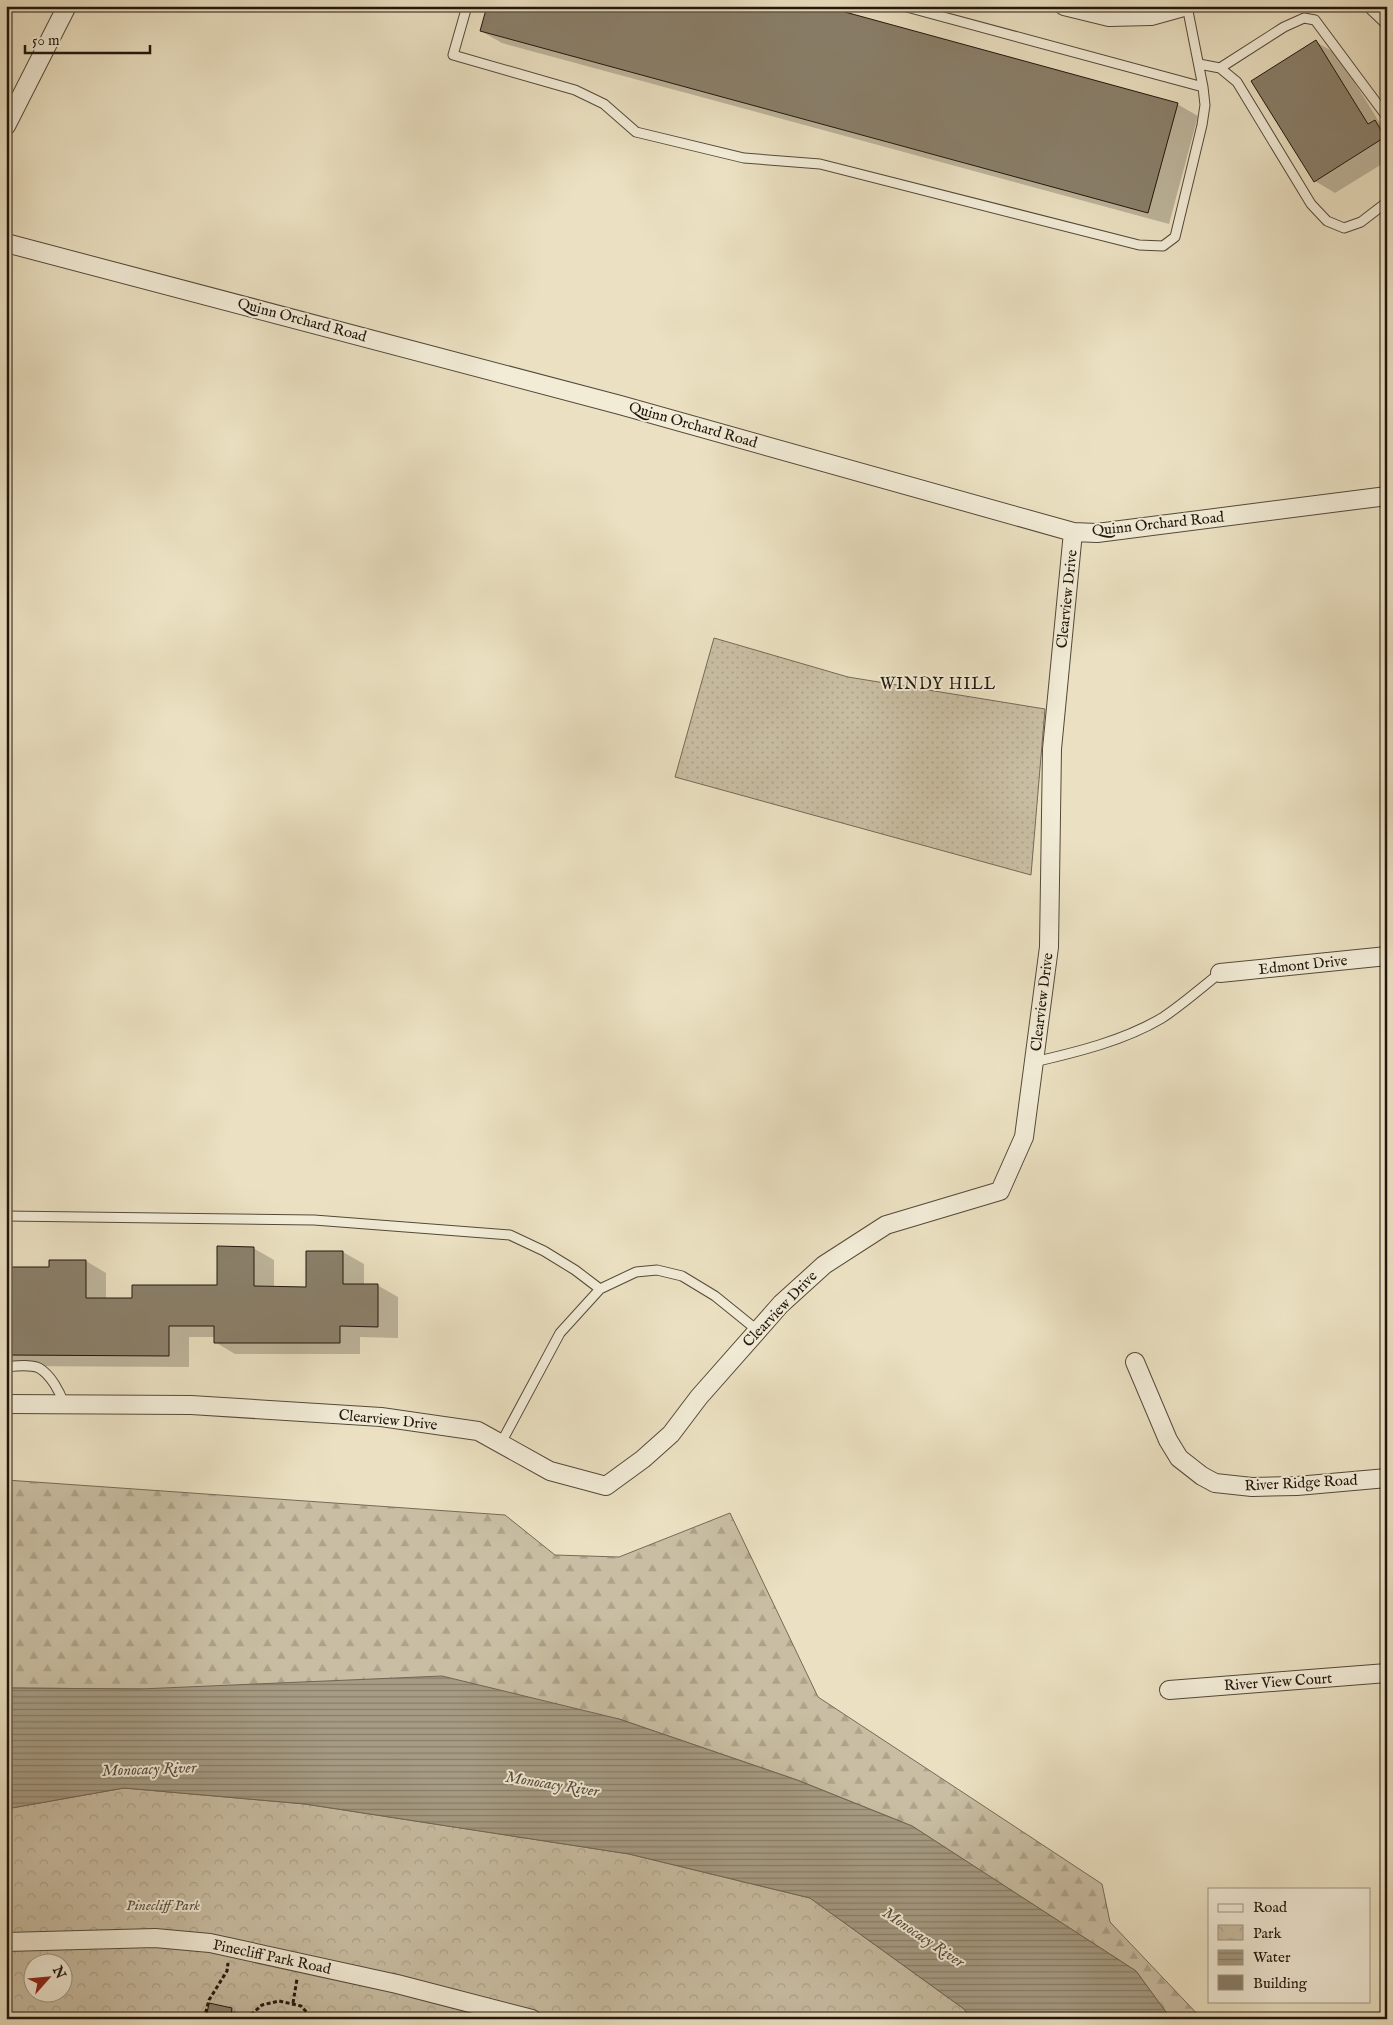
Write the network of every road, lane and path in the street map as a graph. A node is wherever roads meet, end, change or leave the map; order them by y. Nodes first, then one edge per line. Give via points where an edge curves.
1 (66, 6) edge
2 (467, 6) edge
3 (903, 6) edge
4 (1064, 6) edge
5 (1187, 6) edge
6 (1367, 6) edge
7 (1387, 25) edge
8 (1199, 64) junction
9 (1220, 68) junction
10 (1203, 87) junction
11 (1387, 118) edge
12 (6, 126) edge
13 (1387, 202) edge
14 (6, 243) edge
15 (1387, 496) edge
16 (1073, 532) junction
17 (1387, 956) edge
18 (1220, 973) joint
19 (1034, 1062) junction
20 (6, 1216) edge
21 (600, 1288) junction
22 (757, 1330) junction
23 (1135, 1362) dead end
24 (6, 1367) edge
25 (6, 1404) edge
26 (64, 1404) junction
27 (501, 1443) junction
28 (1387, 1478) edge
29 (1387, 1673) edge
30 (1169, 1690) dead end
31 (6, 1942) edge
32 (230, 1947) junction
33 (301, 1963) junction
34 (293, 2003) junction
35 (204, 2019) edge
36 (246, 2019) edge
37 (313, 2019) edge
38 (532, 2019) edge

1 - 12 street
2 - 10 lane via 453,54 575,90 604,104 636,132 744,158 820,164 1140,245 1163,246 1175,237 1202,125
3 - 10 lane
4 - 5 street via 1109,17 1151,16
5 - 8 lane
6 - 7 lane
8 - 9 lane
8 - 10 lane
9 - 11 lane via 1297,21 1304,18 1315,20
9 - 13 lane via 1237,82 1311,204 1327,221 1344,228 1361,222
14 - 16 street, Quinn Orchard Road via 610,402
15 - 16 street, Quinn Orchard Road via 1097,532
16 - 19 street, Clearview Drive via 1052,749 1049,947
17 - 18 street, Edmont Drive
18 - 19 lane via 1163,1018 1133,1033 1071,1054
19 - 22 street, Clearview Drive via 1024,1137 1000,1191 886,1224 824,1265
20 - 21 lane via 314,1220 510,1235 552,1256
21 - 22 lane via 636,1272 657,1270 682,1276 715,1296
21 - 27 lane via 560,1333
22 - 27 street, Clearview Drive via 670,1434 606,1486 550,1471
23 - 28 street, River Ridge Road via 1179,1458 1214,1483 1252,1487 1297,1486
24 - 26 lane via 39,1368 61,1393
25 - 26 street, Clearview Drive
26 - 27 street, Clearview Drive via 191,1405 381,1418 478,1430
29 - 30 street, River View Court
31 - 32 street, Pinecliff Park Road via 155,1938
32 - 33 street, Pinecliff Park Road
32 - 35 path via 227,1971 209,2000
33 - 34 path
33 - 38 street, Pinecliff Park Road
34 - 36 path via 279,2001 262,2005
34 - 37 path via 301,2006

